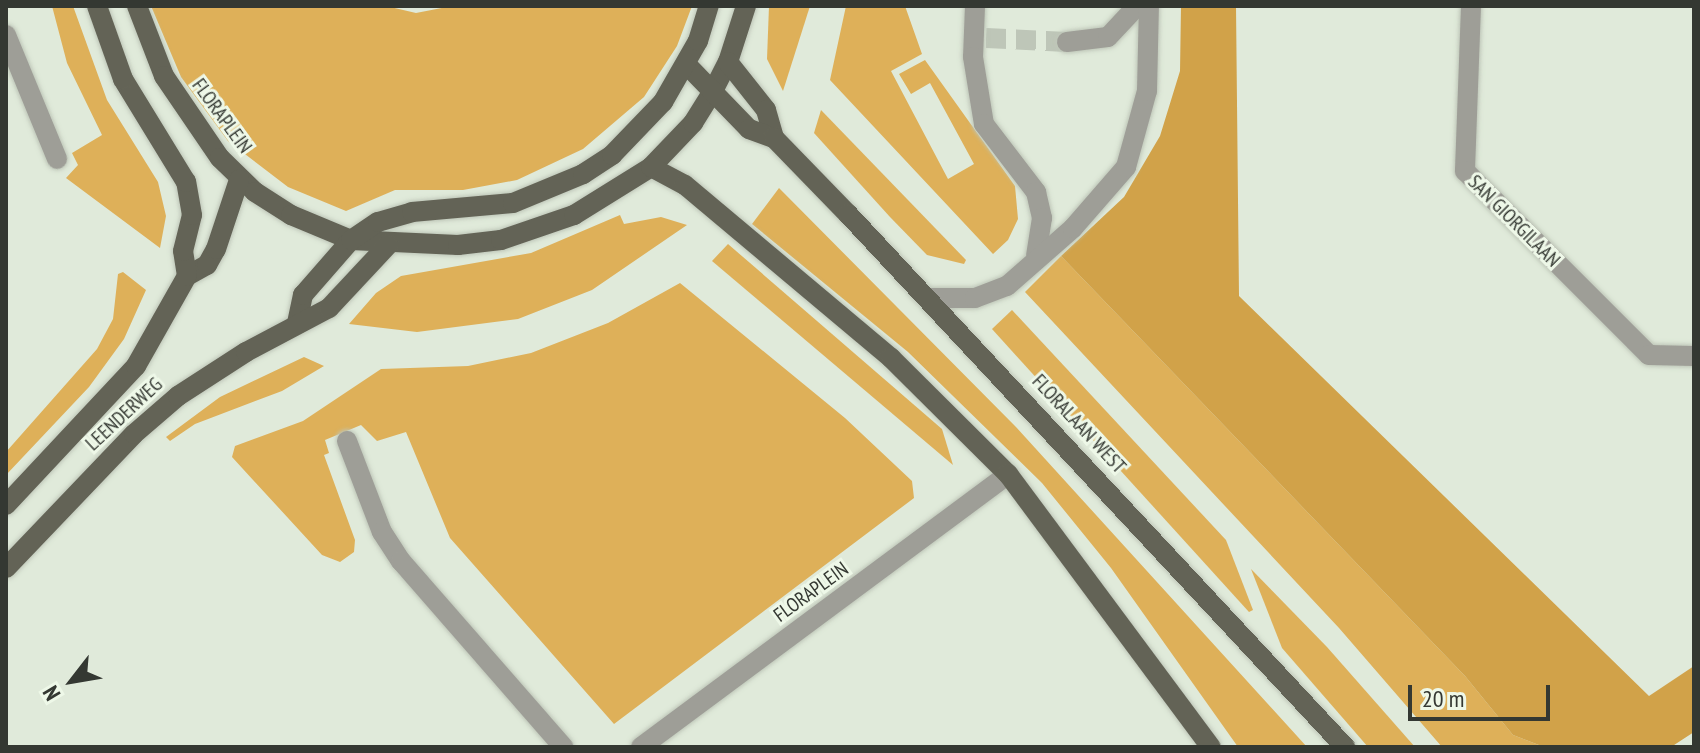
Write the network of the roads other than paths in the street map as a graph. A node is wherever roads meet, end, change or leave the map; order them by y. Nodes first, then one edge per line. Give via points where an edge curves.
1 (97, 6) edge
2 (137, 6) edge
3 (709, 6) edge
4 (746, 6) edge
5 (975, 6) edge
6 (1137, 6) edge
7 (1149, 6) edge
8 (1471, 6) edge
9 (6, 35) edge
10 (1067, 42) tunnel mouth
11 (728, 62) junction
12 (686, 64) junction
13 (713, 91) junction
14 (774, 138) junction
15 (57, 159) dead end
16 (651, 167) junction
17 (239, 180) junction
18 (351, 240) junction
19 (388, 245) junction
20 (1036, 256) junction
21 (187, 276) junction
22 (928, 298) junction
23 (297, 323) junction
24 (1694, 356) edge
25 (347, 441) dead end
26 (1008, 474) junction
27 (6, 505) edge
28 (6, 568) edge
29 (563, 747) edge
30 (641, 747) edge
31 (1211, 747) edge
32 (1345, 747) edge

1 - 21 main road via 123,79 186,182 192,215 183,251
2 - 17 main road, FLORAPLEIN via 164,76
3 - 12 main road
4 - 11 main road, FLORAPLEIN
5 - 20 street via 984,124 1036,192 1042,218
6 - 10 street via 1108,37 1094,43
7 - 20 street via 1147,91 1126,167 1073,228
8 - 24 street, SAN GIORGILAAN via 1465,171 1649,355
9 - 15 street
11 - 13 main road, FLORAPLEIN
11 - 14 main road, FLORALAAN WEST via 766,110
12 - 13 main road
12 - 18 main road via 640,131 583,174 513,203 394,215
13 - 14 main road, FLORALAAN WEST via 749,129
13 - 16 main road, FLORAPLEIN via 693,123
14 - 22 main road, FLORALAAN WEST
16 - 19 main road, FLORAPLEIN via 574,215 525,233 458,245
16 - 26 main road via 685,185 891,358
17 - 18 main road, FLORAPLEIN via 291,215
17 - 21 main road, LEENDERWEG via 216,249 207,265
18 - 19 main road, FLORAPLEIN
18 - 23 main road via 303,295
19 - 23 main road, LEENDERWEG via 329,308
20 - 22 street via 992,295
21 - 27 main road, LEENDERWEG via 136,366
22 - 32 main road, FLORALAAN WEST
23 - 28 main road, LEENDERWEG via 178,396 134,434
25 - 29 street via 382,532 401,561
26 - 30 street, FLORAPLEIN
26 - 31 main road

